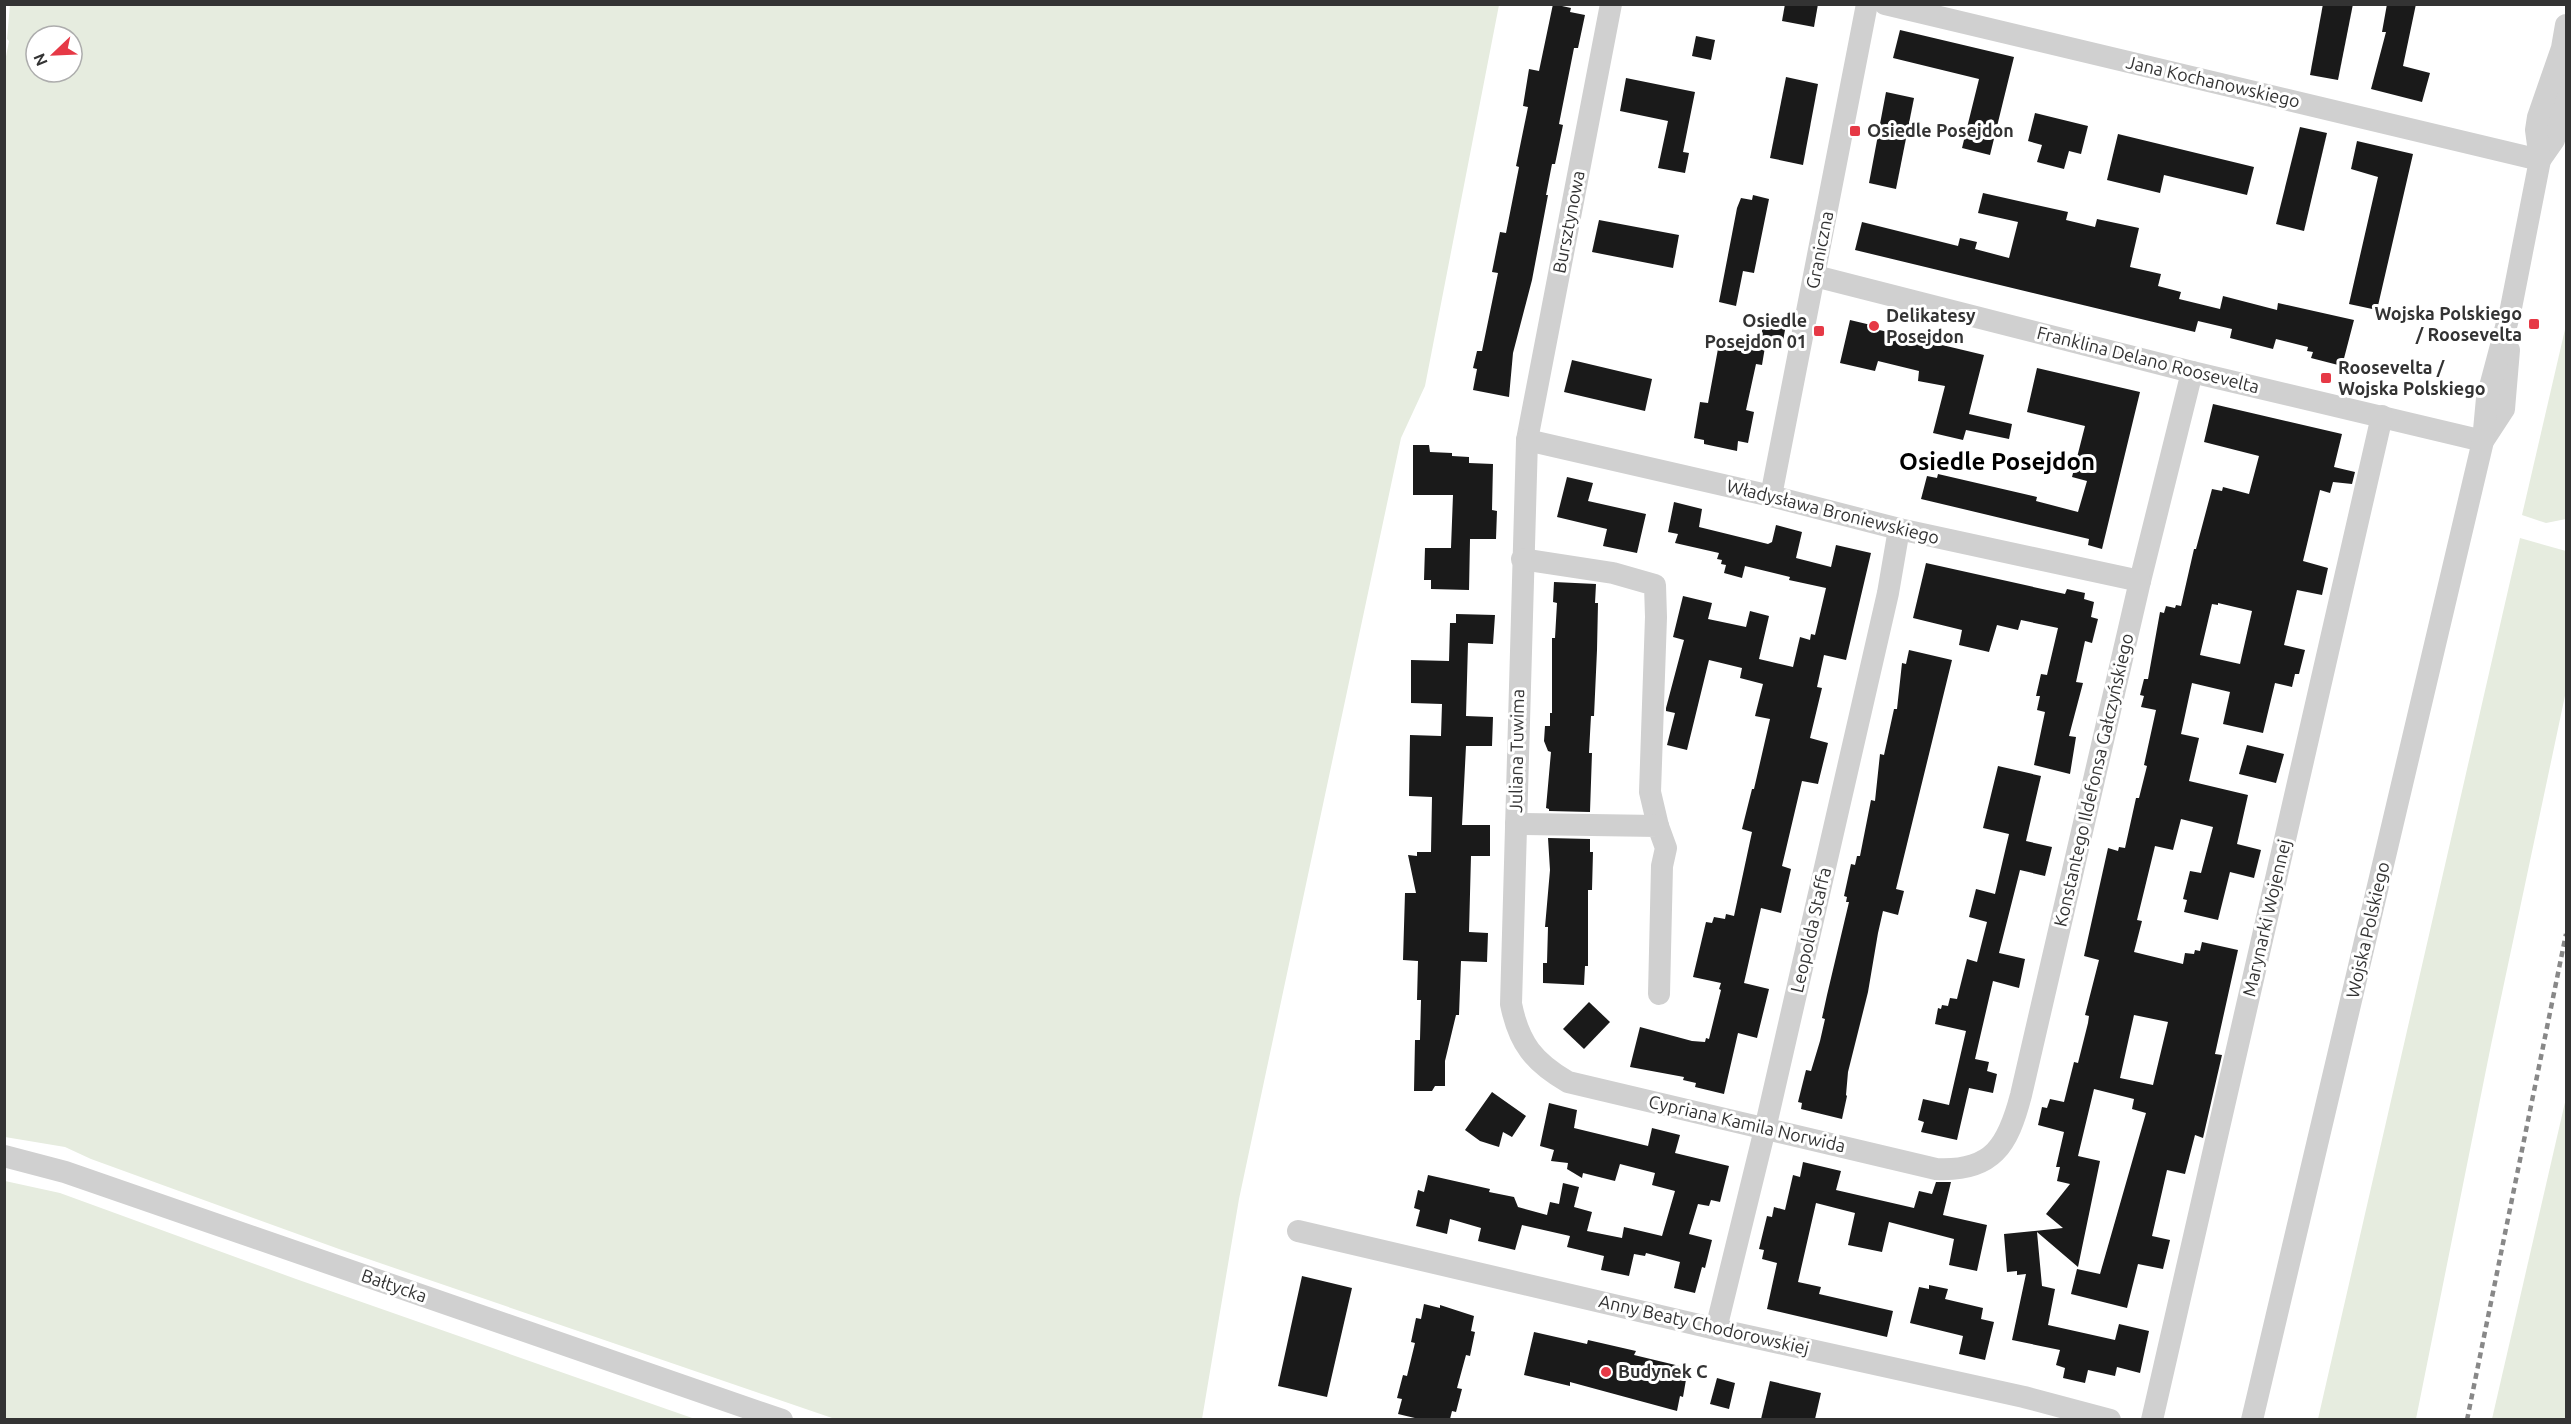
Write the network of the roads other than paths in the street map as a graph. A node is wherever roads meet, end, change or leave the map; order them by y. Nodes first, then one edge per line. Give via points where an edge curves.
1 (1611, 4) edge
2 (1868, 4) edge
3 (1885, 4) edge
4 (2566, 25) edge
5 (2540, 160) junction
6 (1815, 276) junction
7 (2192, 372) junction
8 (2382, 416) junction
9 (1527, 440) junction
10 (2483, 441) junction
11 (1771, 496) junction
12 (1899, 529) junction
13 (1522, 559) junction
14 (2140, 581) junction
15 (1516, 824) junction
16 (1658, 826) junction
17 (1659, 994) dead end
18 (1534, 1057) joint
19 (1766, 1129) junction
20 (4, 1156) edge
21 (1967, 1167) joint
22 (1298, 1231) dead end
23 (1716, 1329) junction
24 (782, 1419) edge
25 (2110, 1419) edge
26 (2152, 1419) edge
27 (2252, 1419) edge

1 - 9 street, Bursztynowa
2 - 6 street, Graniczna
3 - 5 street, Jana Kochanowskiego
4 - 5 street, Wojska Polskiego via 2537,123
5 - 10 street, Wojska Polskiego via 2511,308 2487,398
6 - 7 street, Franklina Delano Roosevelta
6 - 11 street, Graniczna
7 - 8 street, Franklina Delano Roosevelta
7 - 14 street, Konstantego Ildefonsa Gałczyńskiego
8 - 10 street, Franklina Delano Roosevelta
8 - 26 street, Marynarki Wojennej
9 - 11 street, Władysława Broniewskiego
9 - 13 street, Juliana Tuwima
10 - 27 street, Wojska Polskiego
11 - 12 street, Władysława Broniewskiego
12 - 14 street, Władysława Broniewskiego
12 - 19 street, Leopolda Staffa via 1888,593
13 - 15 street, Juliana Tuwima
13 - 16 street via 1613,573 1655,585 1650,792
14 - 21 street, Konstantego Ildefonsa Gałczyńskiego via 2012,1127 1996,1153
15 - 16 street
15 - 18 street, Juliana Tuwima via 1511,1004 1515,1024
16 - 17 street via 1666,848 1662,866
18 - 19 street, Cypriana Kamila Norwida via 1568,1082
19 - 21 street, Cypriana Kamila Norwida via 1936,1170
19 - 23 street, Leopolda Staffa
20 - 24 street, Bałtycka via 65,1172
22 - 23 street, Anny Beaty Chodorowskiej
23 - 25 street, Anny Beaty Chodorowskiej

